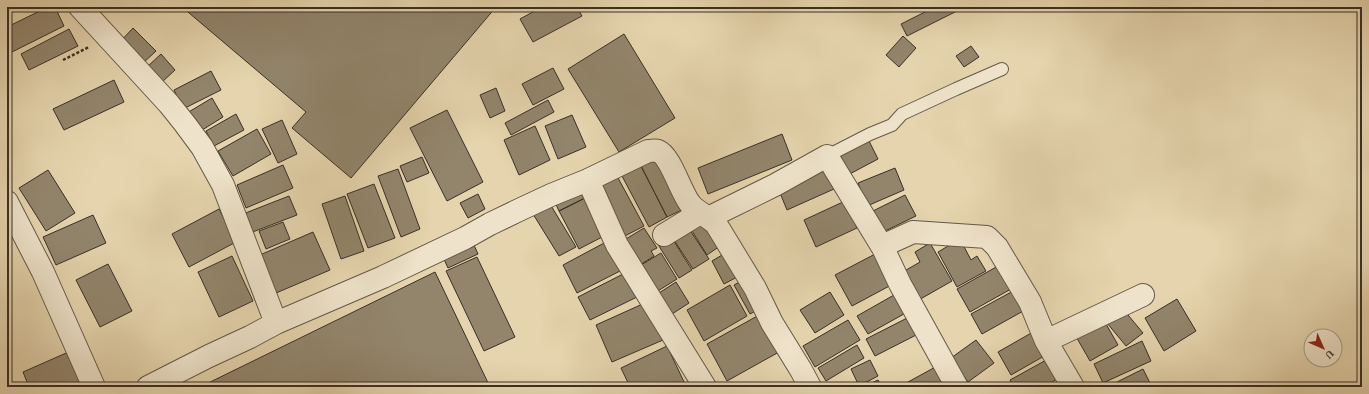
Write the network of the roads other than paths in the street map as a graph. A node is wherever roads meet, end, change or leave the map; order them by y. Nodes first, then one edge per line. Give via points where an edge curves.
1 (80, 7) edge
2 (1002, 69) dead end
3 (827, 156) junction
4 (588, 180) junction
5 (7, 202) edge
6 (705, 215) junction
7 (664, 235) dead end
8 (883, 248) junction
9 (1143, 295) dead end
10 (276, 323) junction
11 (1046, 341) junction
12 (94, 387) edge
13 (148, 387) edge
14 (705, 387) edge
15 (810, 387) edge
16 (957, 387) edge
17 (1073, 387) edge

1 - 10 street via 185,124 202,147 223,185
2 - 3 lane via 902,114 892,125
3 - 6 street via 774,186
3 - 8 street
4 - 6 street via 648,151 659,152 666,158 688,201
4 - 10 street via 532,204 383,277
4 - 14 street via 617,244
5 - 12 street via 43,272
6 - 7 street
6 - 15 street via 716,224
8 - 11 street via 913,232 987,237 998,247 1030,302
8 - 16 street
9 - 11 street
10 - 13 street
11 - 17 street

